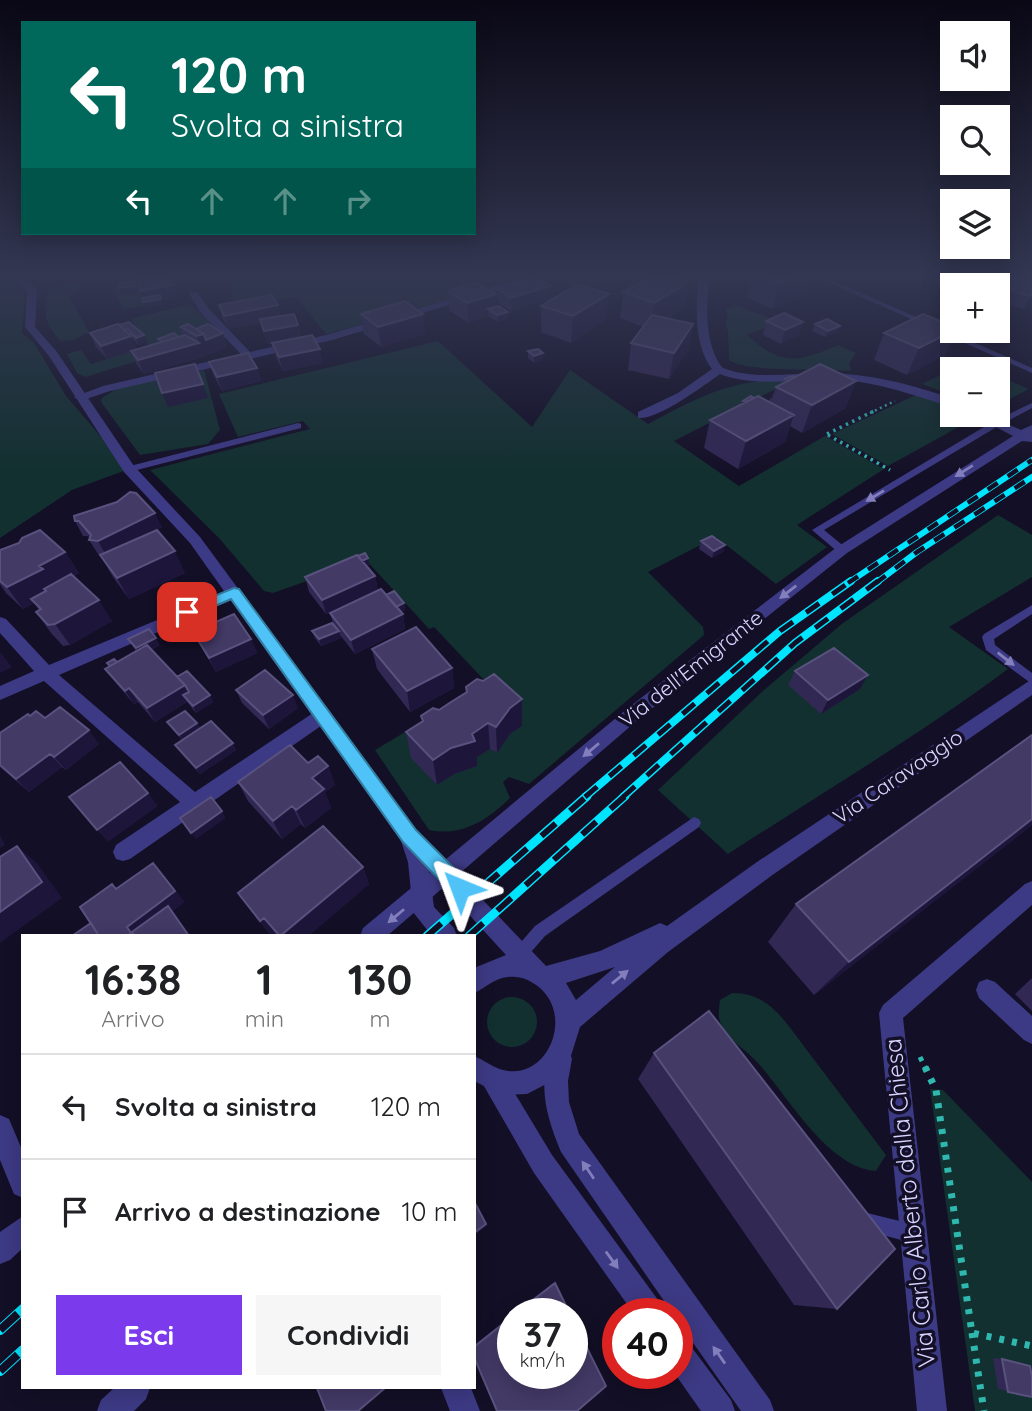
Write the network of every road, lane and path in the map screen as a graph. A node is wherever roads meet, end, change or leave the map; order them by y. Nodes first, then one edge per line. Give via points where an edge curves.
1 (44, 344) edge
2 (236, 344) edge
3 (299, 344) edge
4 (707, 344) edge
5 (971, 344) edge
6 (248, 356) junction
7 (719, 370) junction
8 (1032, 371) edge
9 (917, 390) junction
10 (80, 397) junction
11 (940, 399) edge
12 (1032, 405) edge
13 (642, 415) dead end
14 (1010, 416) edge
15 (298, 426) dead end
16 (990, 427) edge
17 (1007, 427) edge
18 (1028, 435) edge
19 (129, 469) junction
20 (889, 469) dead end
21 (842, 550) junction
22 (234, 593) junction
23 (1032, 609) edge
24 (0, 623) edge
25 (46, 673) junction
26 (1032, 680) edge
27 (1032, 686) edge
28 (0, 693) edge
29 (322, 716) junction
30 (194, 803) junction
31 (694, 823) dead end
32 (409, 836) junction
33 (123, 852) dead end
34 (764, 869) junction
35 (446, 873) junction
36 (1032, 891) edge
37 (421, 895) junction
38 (373, 934) edge
39 (444, 934) edge
40 (533, 967) junction
41 (476, 981) edge
42 (987, 990) dead end
43 (569, 1021) junction
44 (1032, 1032) edge
45 (561, 1055) junction
46 (920, 1057) dead end
47 (482, 1077) edge
48 (0, 1128) edge
49 (21, 1180) edge
50 (850, 1209) edge
51 (21, 1232) edge
52 (913, 1233) junction
53 (0, 1250) edge
54 (639, 1298) edge
55 (972, 1333) junction
56 (1032, 1346) edge
57 (693, 1373) edge
58 (134, 1389) edge
59 (456, 1389) edge
60 (112, 1411) edge
61 (465, 1411) edge
62 (720, 1411) edge
63 (759, 1411) edge
64 (932, 1411) edge
65 (984, 1411) edge

1 - 10 street
2 - 6 street
3 - 6 street
4 - 7 street via 709,360
5 - 8 lane
6 - 10 street
7 - 9 street via 740,377 835,376
7 - 13 street
9 - 11 street
9 - 20 path via 827,434
10 - 19 street
12 - 14 lane
15 - 19 lane
16 -> 21 lane via 817,530
17 - 18 street
18 -> 21 street, Via dell'Emigrante
19 - 22 street via 195,540
21 -> 35 street, Via dell'Emigrante via 634,713
22 - 25 street
22 - 29 street
23 -> 26 lane via 988,637 990,647
24 - 25 street
25 - 28 street
25 - 30 street
27 - 34 street, Via Caravaggio
29 - 30 street
29 - 32 street
30 - 33 street
31 - 40 lane via 540,931
32 - 35 street
32 - 37 street via 418,862
34 - 40 street, Via Caravaggio via 655,937 602,962
43 -> 34 street, Via Caravaggio via 660,944
35 - 37 street, Via dell'Emigrante
35 - 40 street
36 - 52 street, Via Carlo Alberto dalla Chiesa via 891,1013
37 -> 38 street, Via dell'Emigrante
37 - 39 street via 424,912
40 - 41 street, Via Caravaggio via 496,968
40 - 43 street via 558,989
42 - 44 street
43 - 45 street
45 - 47 street via 531,1081 506,1084
63 -> 45 street via 570,1143 555,1104
46 - 55 path via 936,1090
47 -> 54 street
48 - 49 street
50 - 52 lane via 859,1220
51 - 53 street
52 - 64 street, Via Carlo Alberto dalla Chiesa
55 - 56 path
55 - 65 path
57 - 62 street
58 - 60 street
59 - 61 street

